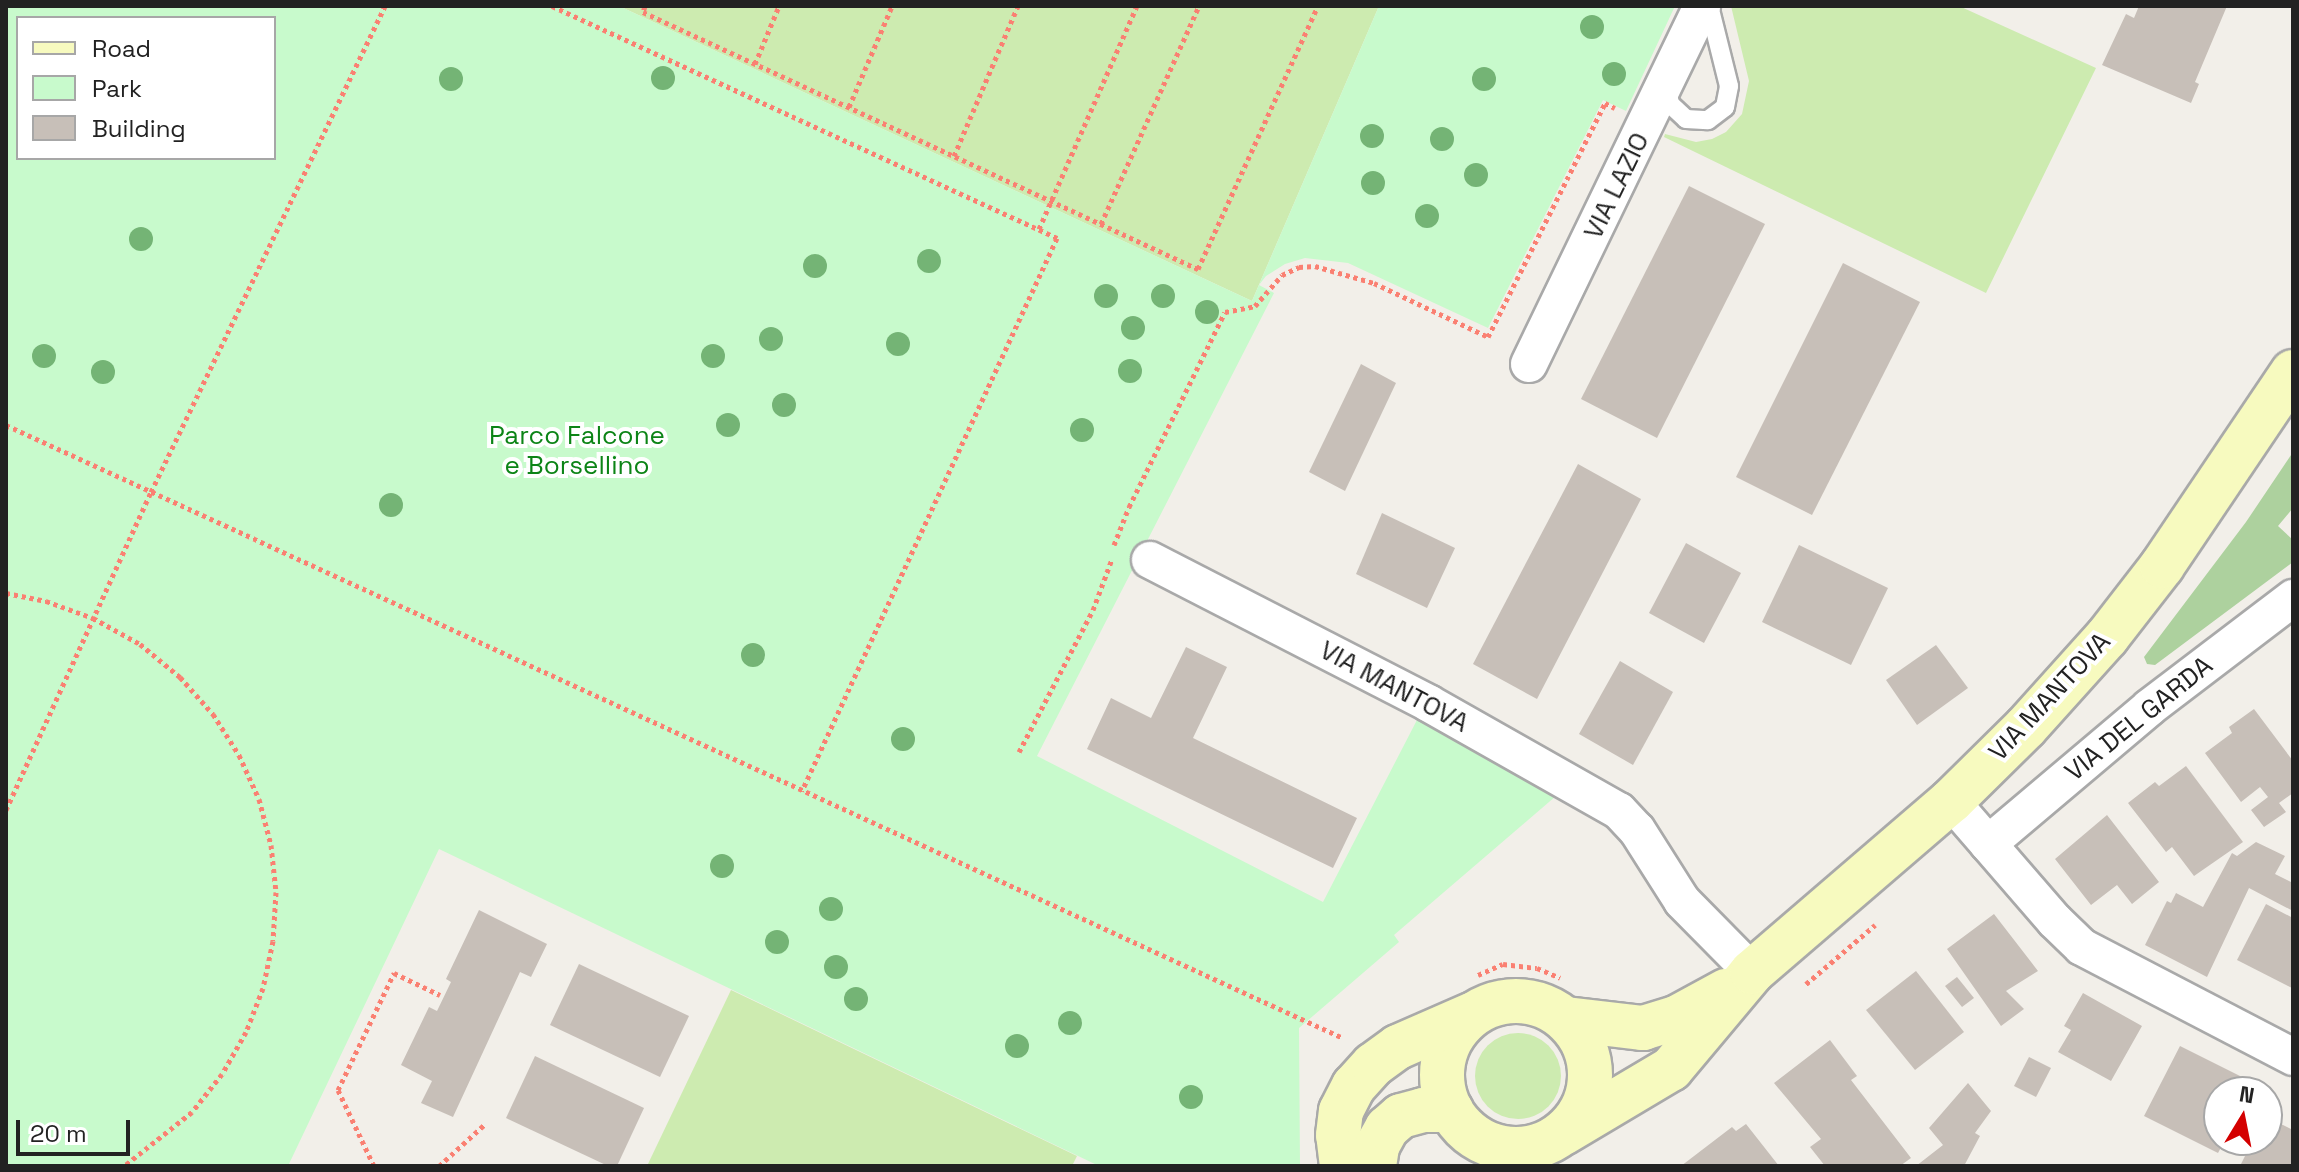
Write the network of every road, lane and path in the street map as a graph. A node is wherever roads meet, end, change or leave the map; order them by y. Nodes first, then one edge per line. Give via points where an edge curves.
1 (385, 6) edge
2 (552, 6) edge
3 (645, 6) edge
4 (779, 6) edge
5 (892, 6) edge
6 (1018, 6) edge
7 (1137, 6) edge
8 (1199, 6) edge
9 (1318, 6) edge
10 (1702, 6) edge
11 (1709, 6) edge
12 (755, 64) junction
13 (1670, 76) junction
14 (849, 107) junction
15 (1628, 114) dead end
16 (954, 156) junction
17 (1052, 201) junction
18 (1101, 224) junction
19 (1039, 229) junction
20 (1529, 364) dead end
21 (2293, 372) edge
22 (6, 425) edge
23 (151, 492) junction
24 (1150, 560) dead end
25 (6, 593) edge
26 (2293, 598) edge
27 (93, 618) junction
28 (1019, 752) dead end
29 (802, 791) junction
30 (1951, 801) junction
31 (6, 810) edge
32 (1988, 844) junction
33 (1747, 977) junction
34 (440, 995) dead end
35 (1473, 1014) junction
36 (1566, 1019) junction
37 (1357, 1045) dead end
38 (2293, 1057) edge
39 (1452, 1113) junction
40 (484, 1125) dead end
41 (1543, 1147) edge
42 (124, 1166) edge
43 (374, 1166) edge
44 (439, 1166) edge
45 (1342, 1166) edge
46 (1374, 1166) edge
47 (1457, 1166) edge

1 - 23 path
2 - 19 path
3 - 12 path via 643,12
4 - 12 path
5 - 14 path
6 - 16 path
7 - 17 path
8 - 18 path
9 - 18 path via 1198,269
10 - 13 street, VIA LAZIO
11 - 13 lane via 1729,86 1725,107 1708,120 1686,119 1670,104
12 - 14 path
13 - 20 street, VIA LAZIO
14 - 16 path
15 - 28 path via 1605,103 1488,337 1374,283 1315,266 1282,275 1255,306 1225,312 1121,524 1093,610
16 - 17 path
17 - 18 path
17 - 19 path
19 - 29 path via 1057,238
21 - 30 main road, VIA MANTOVA via 2194,522 2107,637
22 - 23 path
23 - 27 path
23 - 29 path
24 - 33 street, VIA MANTOVA via 1428,703 1619,811 1682,901
25 - 27 path
26 - 32 street, VIA DEL GARDA via 2150,707
27 - 31 path
27 - 42 path via 161,660 198,695 227,734 259,799 274,868 269,965 246,1032 192,1112
29 - 37 path
30 - 32 street
30 - 33 main road, VIA MANTOVA
32 - 38 street via 2055,921 2092,954
33 - 36 main road, VIA MANTOVA via 1676,1018 1643,1028
33 - 41 main road, VIA MANTOVA via 1671,1069
34 - 43 path via 394,973 338,1090
35 - 36 main road, VIA MANTOVA via 1522,1000
35 - 39 main road via 1456,1031 1444,1058 1442,1083
35 - 45 main road, VIA MANTOVA via 1398,1047 1354,1086 1341,1111
36 - 41 main road via 1586,1050 1591,1080 1582,1109
39 - 41 main road, VIA MANTOVA via 1468,1132 1496,1146
39 - 46 main road via 1423,1110 1401,1116 1377,1146
39 - 47 main road
40 - 44 path

